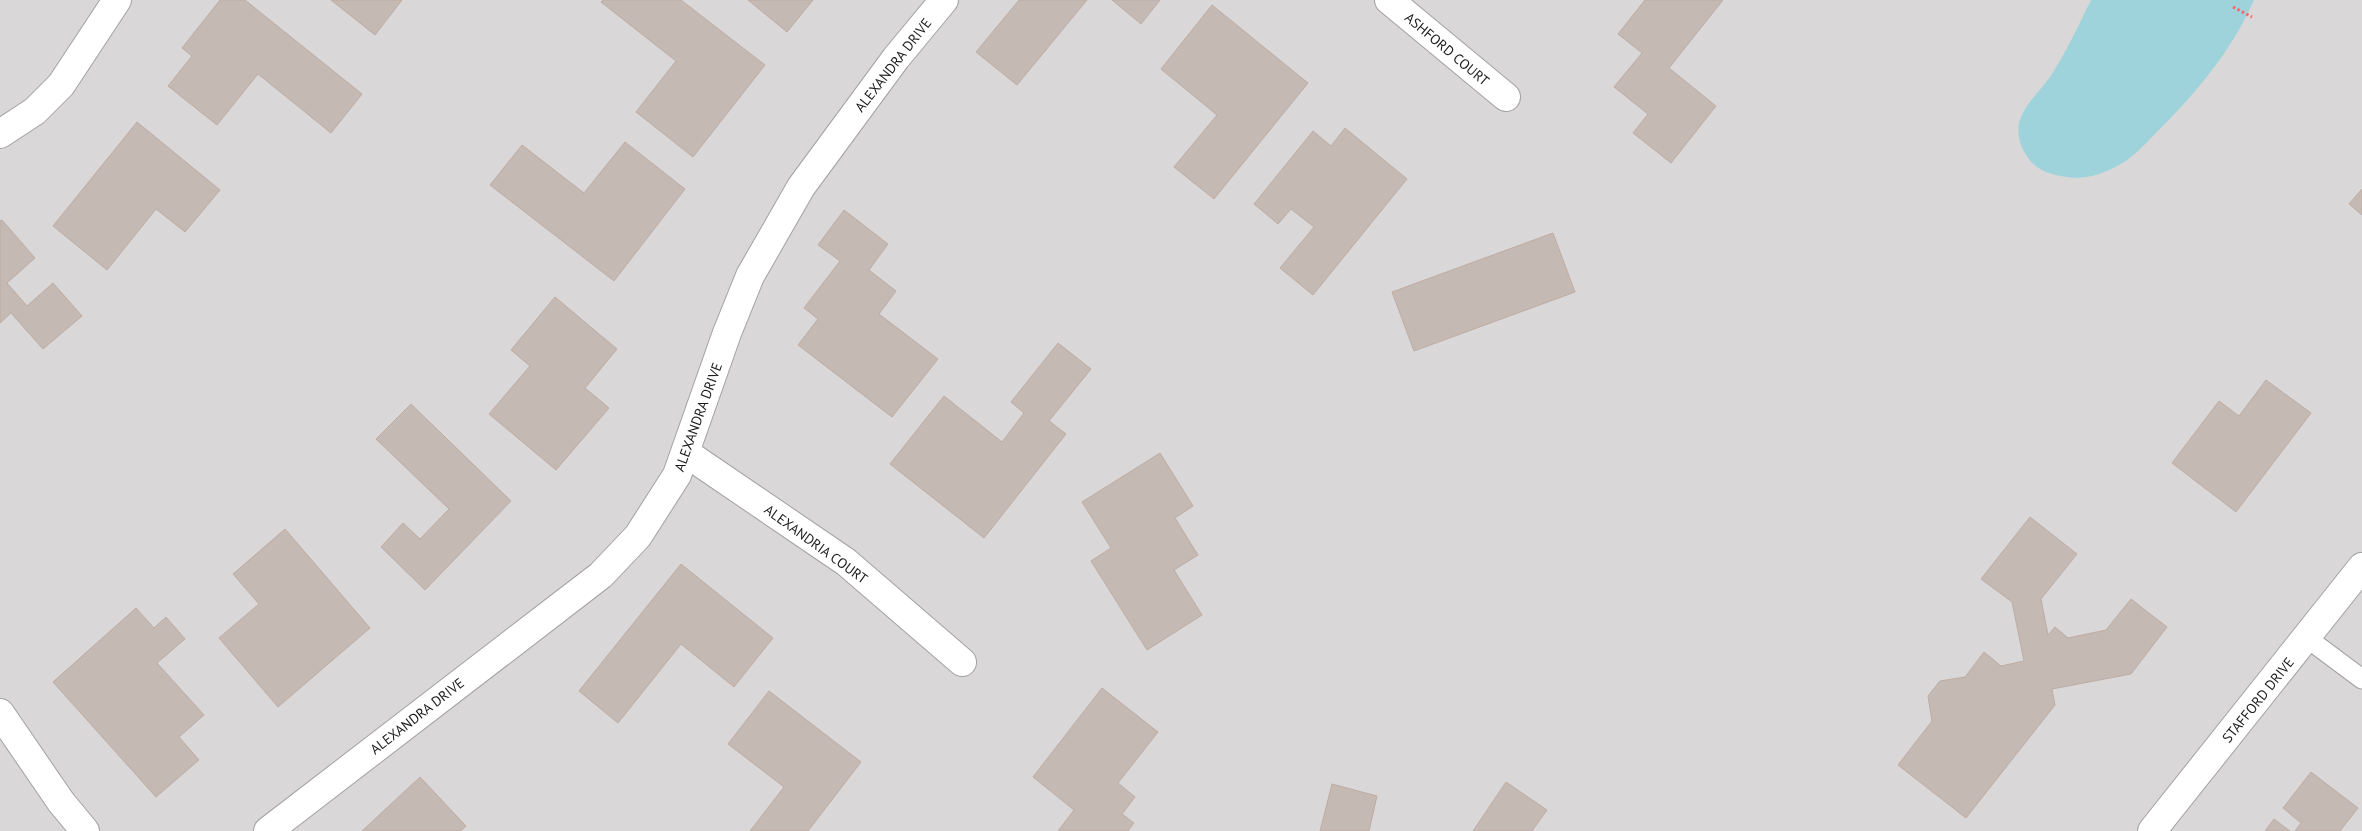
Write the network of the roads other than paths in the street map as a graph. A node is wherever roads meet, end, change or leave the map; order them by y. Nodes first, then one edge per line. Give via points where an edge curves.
1 (117, 0) edge
2 (944, 0) edge
3 (1389, 0) edge
4 (1506, 97) dead end
5 (0, 134) edge
6 (686, 453) junction
7 (2362, 567) edge
8 (2307, 638) junction
9 (962, 662) dead end
10 (2362, 680) edge
11 (0, 713) edge
12 (85, 831) edge
13 (268, 831) edge
14 (2152, 831) edge

1 - 5 street via 61,85 34,111
2 - 6 street, ALEXANDRA DRIVE via 896,58 801,187 750,276
3 - 4 street, ASHFORD COURT
6 - 9 street, ALEXANDRIA COURT via 846,562
6 - 13 street, ALEXANDRA DRIVE via 677,475 638,536 601,575
7 - 8 street, STAFFORD DRIVE
8 - 10 lane
8 - 14 street, STAFFORD DRIVE
11 - 12 street via 61,802

